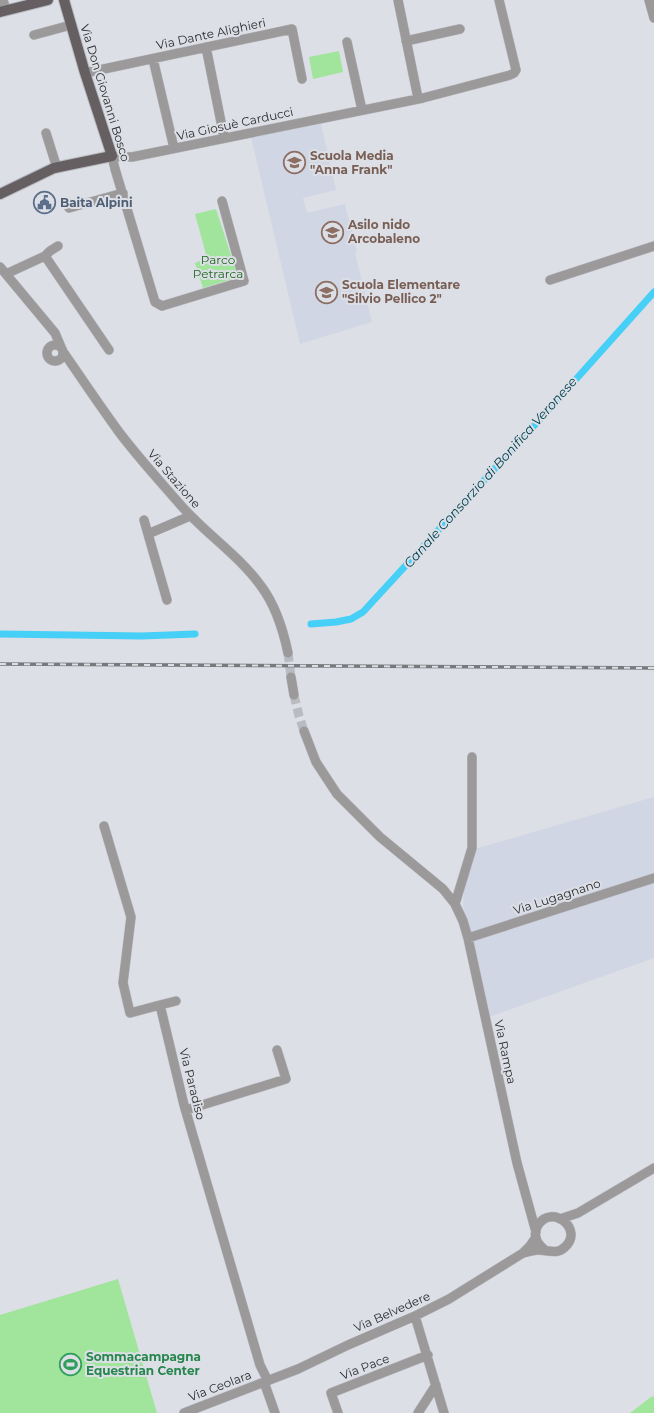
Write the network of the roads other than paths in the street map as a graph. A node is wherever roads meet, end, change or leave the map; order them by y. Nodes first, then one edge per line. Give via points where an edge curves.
1 (3, 0) edge
2 (46, 0) edge
3 (64, 0) edge
4 (398, 0) edge
5 (499, 0) edge
6 (649, 0) edge
7 (28, 2) edge
8 (3, 11) edge
9 (654, 18) edge
10 (71, 25) junction
11 (460, 30) dead end
12 (34, 35) dead end
13 (406, 41) junction
14 (347, 42) dead end
15 (206, 47) junction
16 (154, 58) junction
17 (85, 73) junction
18 (302, 79) dead end
19 (418, 98) junction
20 (362, 110) junction
21 (46, 133) dead end
22 (224, 137) junction
23 (174, 148) junction
24 (112, 156) junction
25 (57, 168) junction
26 (123, 193) junction
27 (0, 194) edge
28 (222, 201) dead end
29 (69, 208) dead end
30 (58, 246) dead end
31 (654, 246) edge
32 (45, 256) junction
33 (0, 267) edge
34 (6, 274) junction
35 (550, 280) dead end
36 (45, 321) junction
37 (48, 348) junction
38 (62, 350) junction
39 (109, 350) dead end
40 (57, 361) junction
41 (81, 378) junction
42 (190, 516) junction
43 (144, 520) dead end
44 (148, 534) junction
45 (166, 600) dead end
46 (288, 653) tunnel mouth
47 (291, 677) tunnel mouth
48 (294, 694) tunnel mouth
49 (304, 731) tunnel mouth
50 (472, 757) dead end
51 (104, 826) dead end
52 (654, 878) edge
53 (454, 904) junction
54 (468, 938) junction
55 (176, 1001) dead end
56 (160, 1005) junction
57 (277, 1050) dead end
58 (186, 1110) junction
59 (654, 1168) edge
60 (529, 1207) junction
61 (578, 1213) junction
62 (548, 1218) junction
63 (560, 1219) junction
64 (570, 1230) junction
65 (536, 1235) junction
66 (545, 1250) junction
67 (523, 1253) junction
68 (415, 1316) junction
69 (428, 1355) junction
70 (266, 1382) junction
71 (436, 1385) junction
72 (184, 1413) edge
73 (275, 1413) edge
74 (338, 1413) edge
75 (418, 1413) edge
76 (444, 1413) edge

1 - 8 street
2 - 7 main road
3 - 10 main road, Via Don Giovanni Bosco
4 - 13 street
5 - 19 street, Via Giosuè Carducci via 516,70 514,73
6 - 9 street
7 - 8 main road
10 - 12 street
10 - 17 main road, Via Don Giovanni Bosco
11 - 13 street
13 - 19 street
14 - 20 street
15 - 16 street, Via Dante Alighieri
15 - 18 street, Via Dante Alighieri via 292,29
15 - 22 street
16 - 17 street, Via Dante Alighieri
16 - 23 street
17 - 24 main road, Via Don Giovanni Bosco
19 - 20 street, Via Giosuè Carducci
20 - 22 street, Via Giosuè Carducci
21 - 25 street
22 - 23 street, Via Giosuè Carducci
23 - 24 street, Via Giosuè Carducci via 132,157
24 - 25 main road
24 - 26 street, Via Don Giovanni Bosco
25 - 27 main road
26 - 28 street, Via Don Giovanni Bosco via 155,302 162,306 244,281
26 - 29 street
30 - 32 street
31 - 35 street
32 - 34 street
32 - 39 street
33 - 34 street, Via Stazione
34 - 36 street, Via Stazione
36 - 37 street, Via Stazione
36 - 38 street, Via Stazione via 55,333
37 - 38 street via 53,345
37 - 40 street, Via Stazione via 49,359
38 - 40 street via 62,358
38 - 41 street, Via Stazione
40 - 41 street, Via Stazione
41 - 42 street, Via Stazione via 120,433
42 - 44 street
42 - 46 street, Via Stazione via 261,585 272,603
43 - 44 street
44 - 45 street
47 - 48 street
49 - 53 street, Via Rampa via 316,762 337,794 380,837 443,889
50 - 53 street via 472,848
51 - 56 street via 131,917 123,983 130,1012
52 - 54 street, Via Lugagnano
53 - 54 street, Via Rampa
54 - 60 street, Via Rampa
55 - 56 street
56 - 58 street, Via Paradiso
57 - 58 street via 286,1079
58 - 70 street, Via Paradiso
59 - 61 street
60 - 62 street
60 - 65 street, Via Rampa
61 - 63 street
61 - 64 street, Via Belvedere
62 - 63 street
62 - 65 street, Via Belvedere via 539,1224
63 - 64 street
64 - 66 street, Via Belvedere via 569,1242 562,1250
65 - 66 street via 538,1243
65 - 67 street, Via Belvedere
66 - 67 street, Via Belvedere
67 - 68 street, Via Belvedere via 450,1299
68 - 69 street
68 - 70 street, Via Belvedere
69 - 71 street
69 - 74 street, Via Pace via 331,1393
70 - 72 street, Via Ceolara
70 - 73 street, Via Paradiso
71 - 75 street
71 - 76 street

